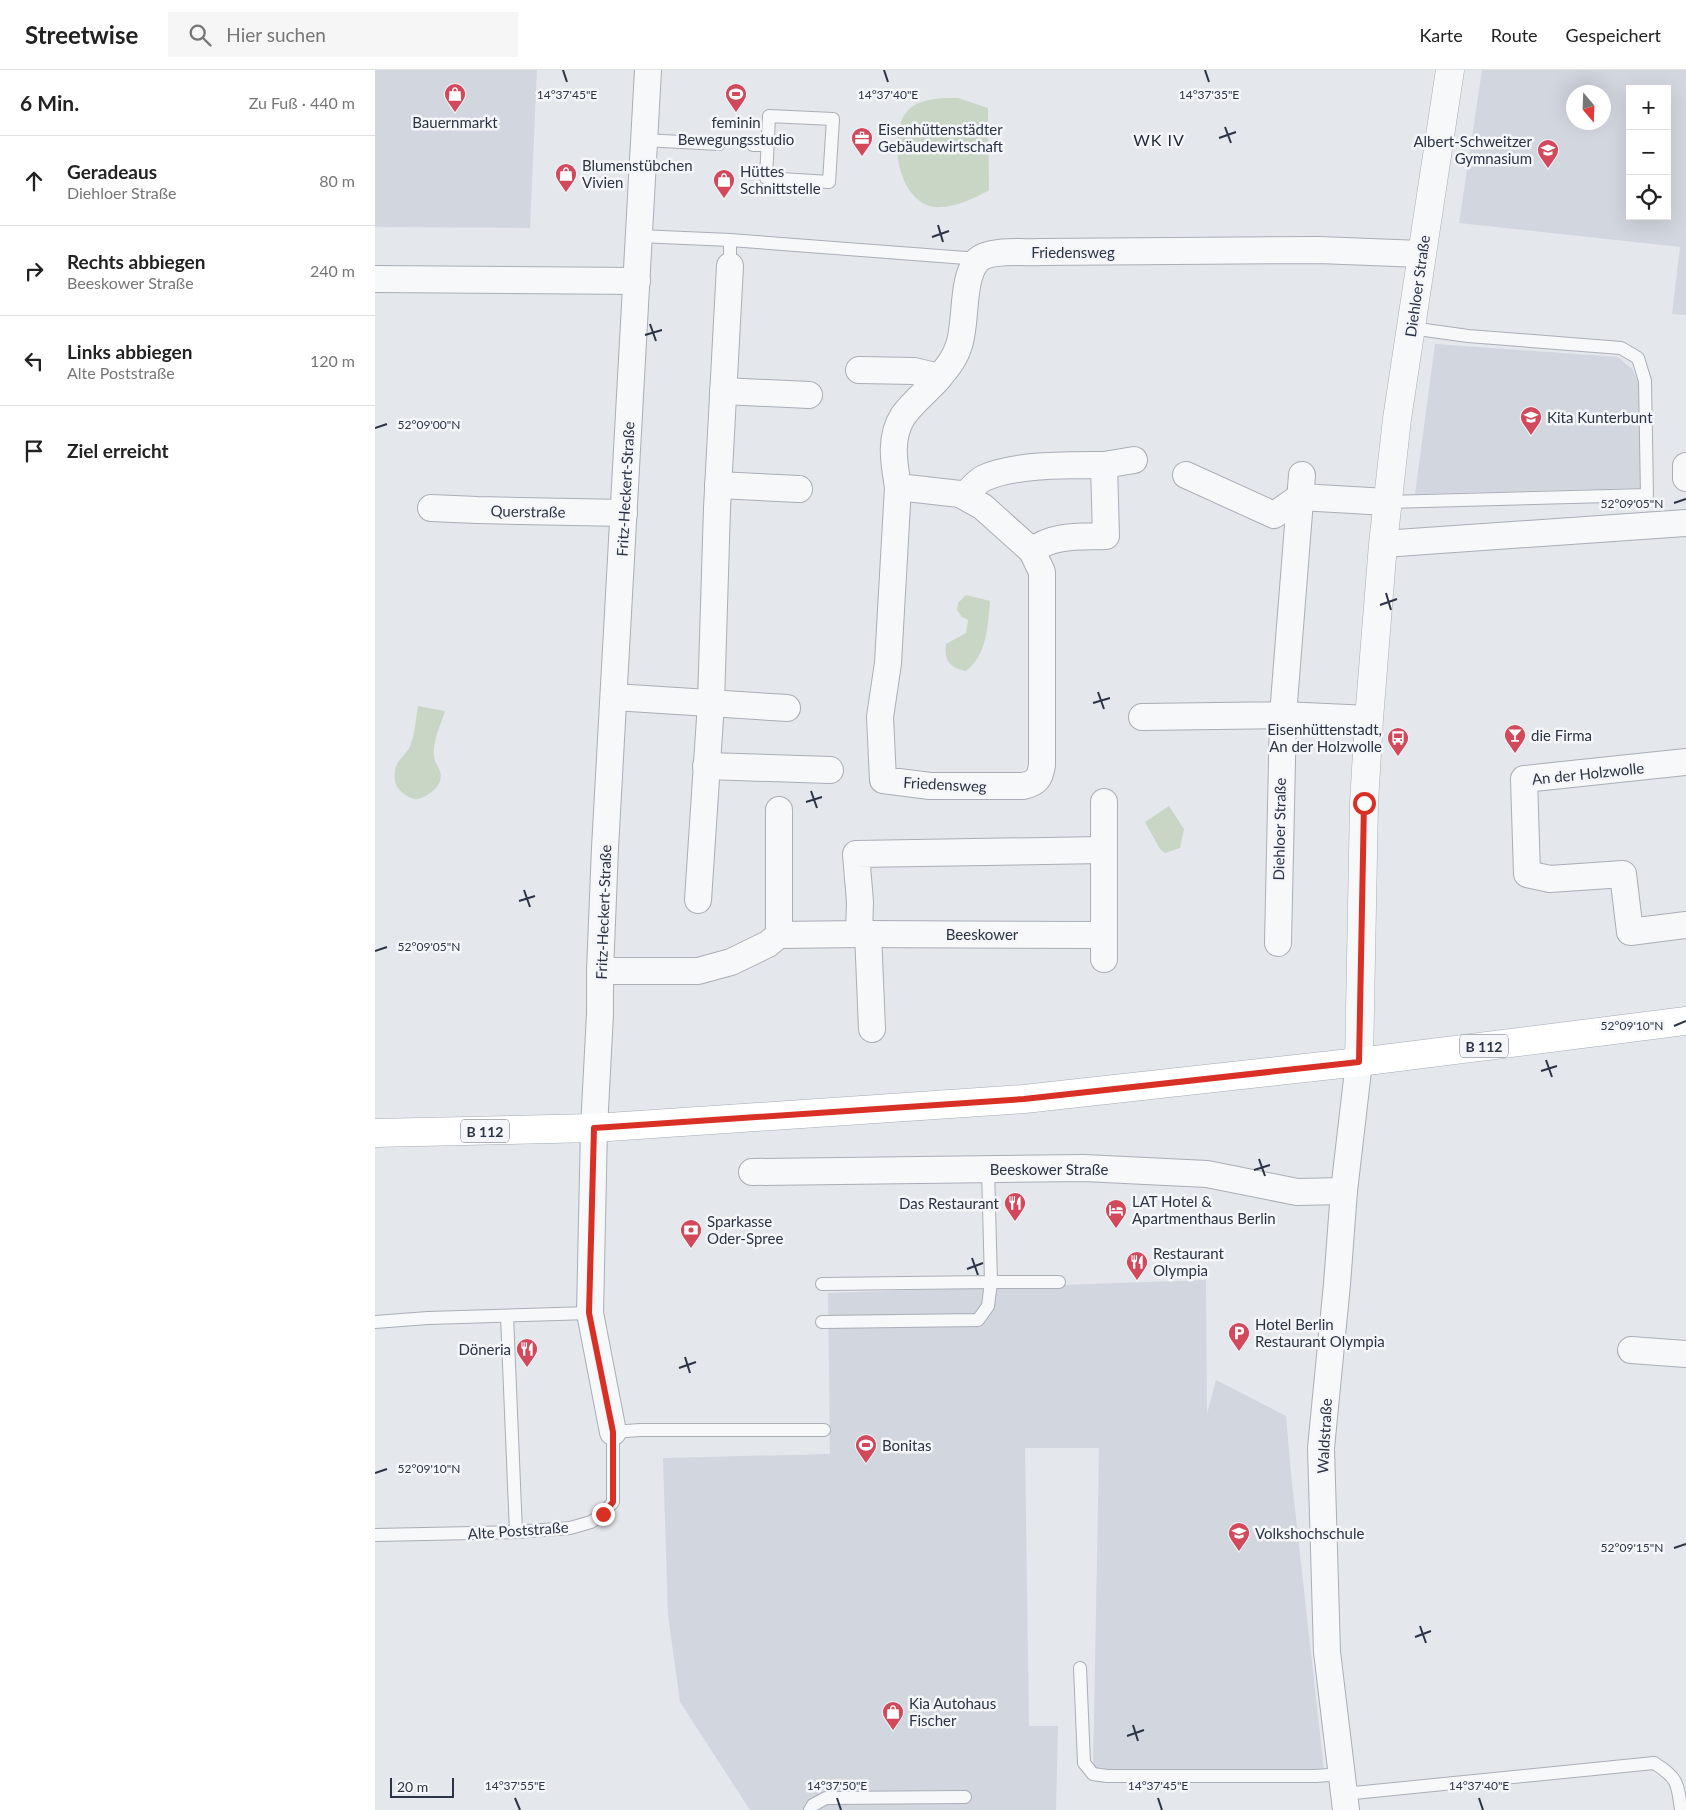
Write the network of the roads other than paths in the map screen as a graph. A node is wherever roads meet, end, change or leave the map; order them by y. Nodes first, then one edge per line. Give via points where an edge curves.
1 (648, 70) edge
2 (1450, 70) edge
3 (644, 140) junction
4 (719, 144) dead end
5 (753, 145) dead end
6 (768, 146) junction
7 (639, 236) junction
8 (731, 240) junction
9 (1421, 254) junction
10 (979, 259) junction
11 (730, 266) joint
12 (375, 279) edge
13 (637, 281) junction
14 (1411, 328) junction
15 (859, 370) dead end
16 (939, 377) junction
17 (723, 391) junction
18 (809, 395) dead end
19 (1134, 460) dead end
20 (1105, 465) junction
21 (1686, 466) edge
22 (1185, 475) dead end
23 (1686, 478) edge
24 (718, 486) junction
25 (897, 486) junction
26 (1301, 486) junction
27 (799, 489) dead end
28 (964, 496) junction
29 (1387, 502) junction
30 (431, 508) dead end
31 (624, 513) junction
32 (1686, 523) edge
33 (1383, 544) junction
34 (1032, 551) junction
35 (614, 697) junction
36 (711, 703) junction
37 (787, 708) dead end
38 (1283, 716) junction
39 (1143, 717) dead end
40 (1369, 719) junction
41 (1686, 762) edge
42 (707, 766) junction
43 (830, 770) dead end
44 (1104, 802) dead end
45 (779, 810) dead end
46 (1103, 850) junction
47 (698, 900) dead end
48 (1686, 925) edge
49 (863, 933) junction
50 (779, 935) junction
51 (1278, 943) dead end
52 (600, 971) junction
53 (1686, 1021) edge
54 (872, 1029) dead end
55 (1359, 1062) junction
56 (594, 1128) junction
57 (375, 1133) edge
58 (988, 1169) junction
59 (752, 1172) dead end
60 (1344, 1191) junction
61 (991, 1282) junction
62 (1059, 1282) dead end
63 (823, 1284) dead end
64 (589, 1313) junction
65 (507, 1316) junction
66 (375, 1322) edge
67 (822, 1322) dead end
68 (1631, 1350) dead end
69 (1686, 1354) edge
70 (824, 1430) dead end
71 (613, 1432) junction
72 (516, 1532) junction
73 (375, 1535) edge
74 (1080, 1668) dead end
75 (1344, 1793) edge
76 (965, 1797) dead end
77 (810, 1810) edge
78 (1681, 1810) edge

1 - 3 street, Fritz-Heckert-Straße
2 - 9 street, Diehloer Straße
3 - 4 lane
3 - 7 street, Fritz-Heckert-Straße
5 - 6 lane
6 - 6 lane via 769,116 833,119 829,182 766,178
7 - 8 lane
7 - 13 street, Fritz-Heckert-Straße
8 - 10 lane
8 - 11 lane
9 - 10 street, Friedensweg via 1319,250 1041,252 997,253
9 - 14 street, Diehloer Straße
10 - 16 street, Friedensweg via 972,269 968,285 960,342 955,356
11 - 17 street
12 - 13 street
13 - 31 street, Fritz-Heckert-Straße
14 - 29 street, Diehloer Straße
14 - 29 lane via 1467,336 1621,348 1638,358 1645,381 1647,495
15 - 16 street via 914,371
16 - 25 street, Friedensweg via 903,416 895,435 893,458
17 - 18 street
17 - 24 street
19 - 20 street
20 - 28 street via 1017,469 983,478
20 - 34 street via 1106,536 1063,537 1039,544
21 - 23 street
22 - 26 street via 1274,515
24 - 27 street
24 - 36 street
25 - 28 street, Friedensweg
25 - 34 street, Friedensweg via 888,663 880,717 883,780 930,786 1023,786 1034,784 1040,776 1042,572
26 - 29 street
26 - 38 street, Diehloer Straße
28 - 34 street, Friedensweg via 983,508
29 - 33 street, Diehloer Straße
30 - 31 street, Querstraße
31 - 35 street, Fritz-Heckert-Straße
32 - 33 street
33 - 40 street, Diehloer Straße
35 - 36 street
35 - 52 street, Fritz-Heckert-Straße
36 - 37 street
36 - 42 street
38 - 39 street
38 - 40 street
38 - 51 street, Diehloer Straße
40 - 55 street, Diehloer Straße via 1363,828
41 - 48 street, An der Holzwolle via 1524,779 1527,874 1551,880 1623,874 1630,932
42 - 43 street
42 - 47 street
44 - 46 street
45 - 50 street
46 - 49 street via 856,854
46 - 49 street, Beeskower via 1104,947
49 - 50 street
49 - 54 street
50 - 52 street via 731,962 698,972
52 - 56 street, Fritz-Heckert-Straße via 601,1014
53 - 55 main road, B 112
55 - 56 main road, B 112 via 1024,1099
55 - 60 street, Waldstraße
56 - 57 main road, B 112
56 - 64 street, Alte Poststraße
58 - 59 street, Beeskower Straße
58 - 60 street, Beeskower Straße via 1084,1168 1207,1174 1297,1192
58 - 61 lane
60 - 75 street, Waldstraße via 1321,1448 1327,1652
61 - 62 lane
61 - 63 lane
61 - 67 lane via 989,1306 978,1320
64 - 65 lane
64 - 71 street, Alte Poststraße
65 - 66 lane
65 - 72 lane
68 - 69 street
70 - 71 lane
71 - 72 lane, Alte Poststraße via 613,1502 603,1514 591,1522 570,1528
72 - 73 lane, Alte Poststraße
74 - 75 lane via 1084,1763 1093,1774 1316,1776
75 - 78 lane via 1654,1763 1670,1772 1679,1788
76 - 77 lane via 827,1798

